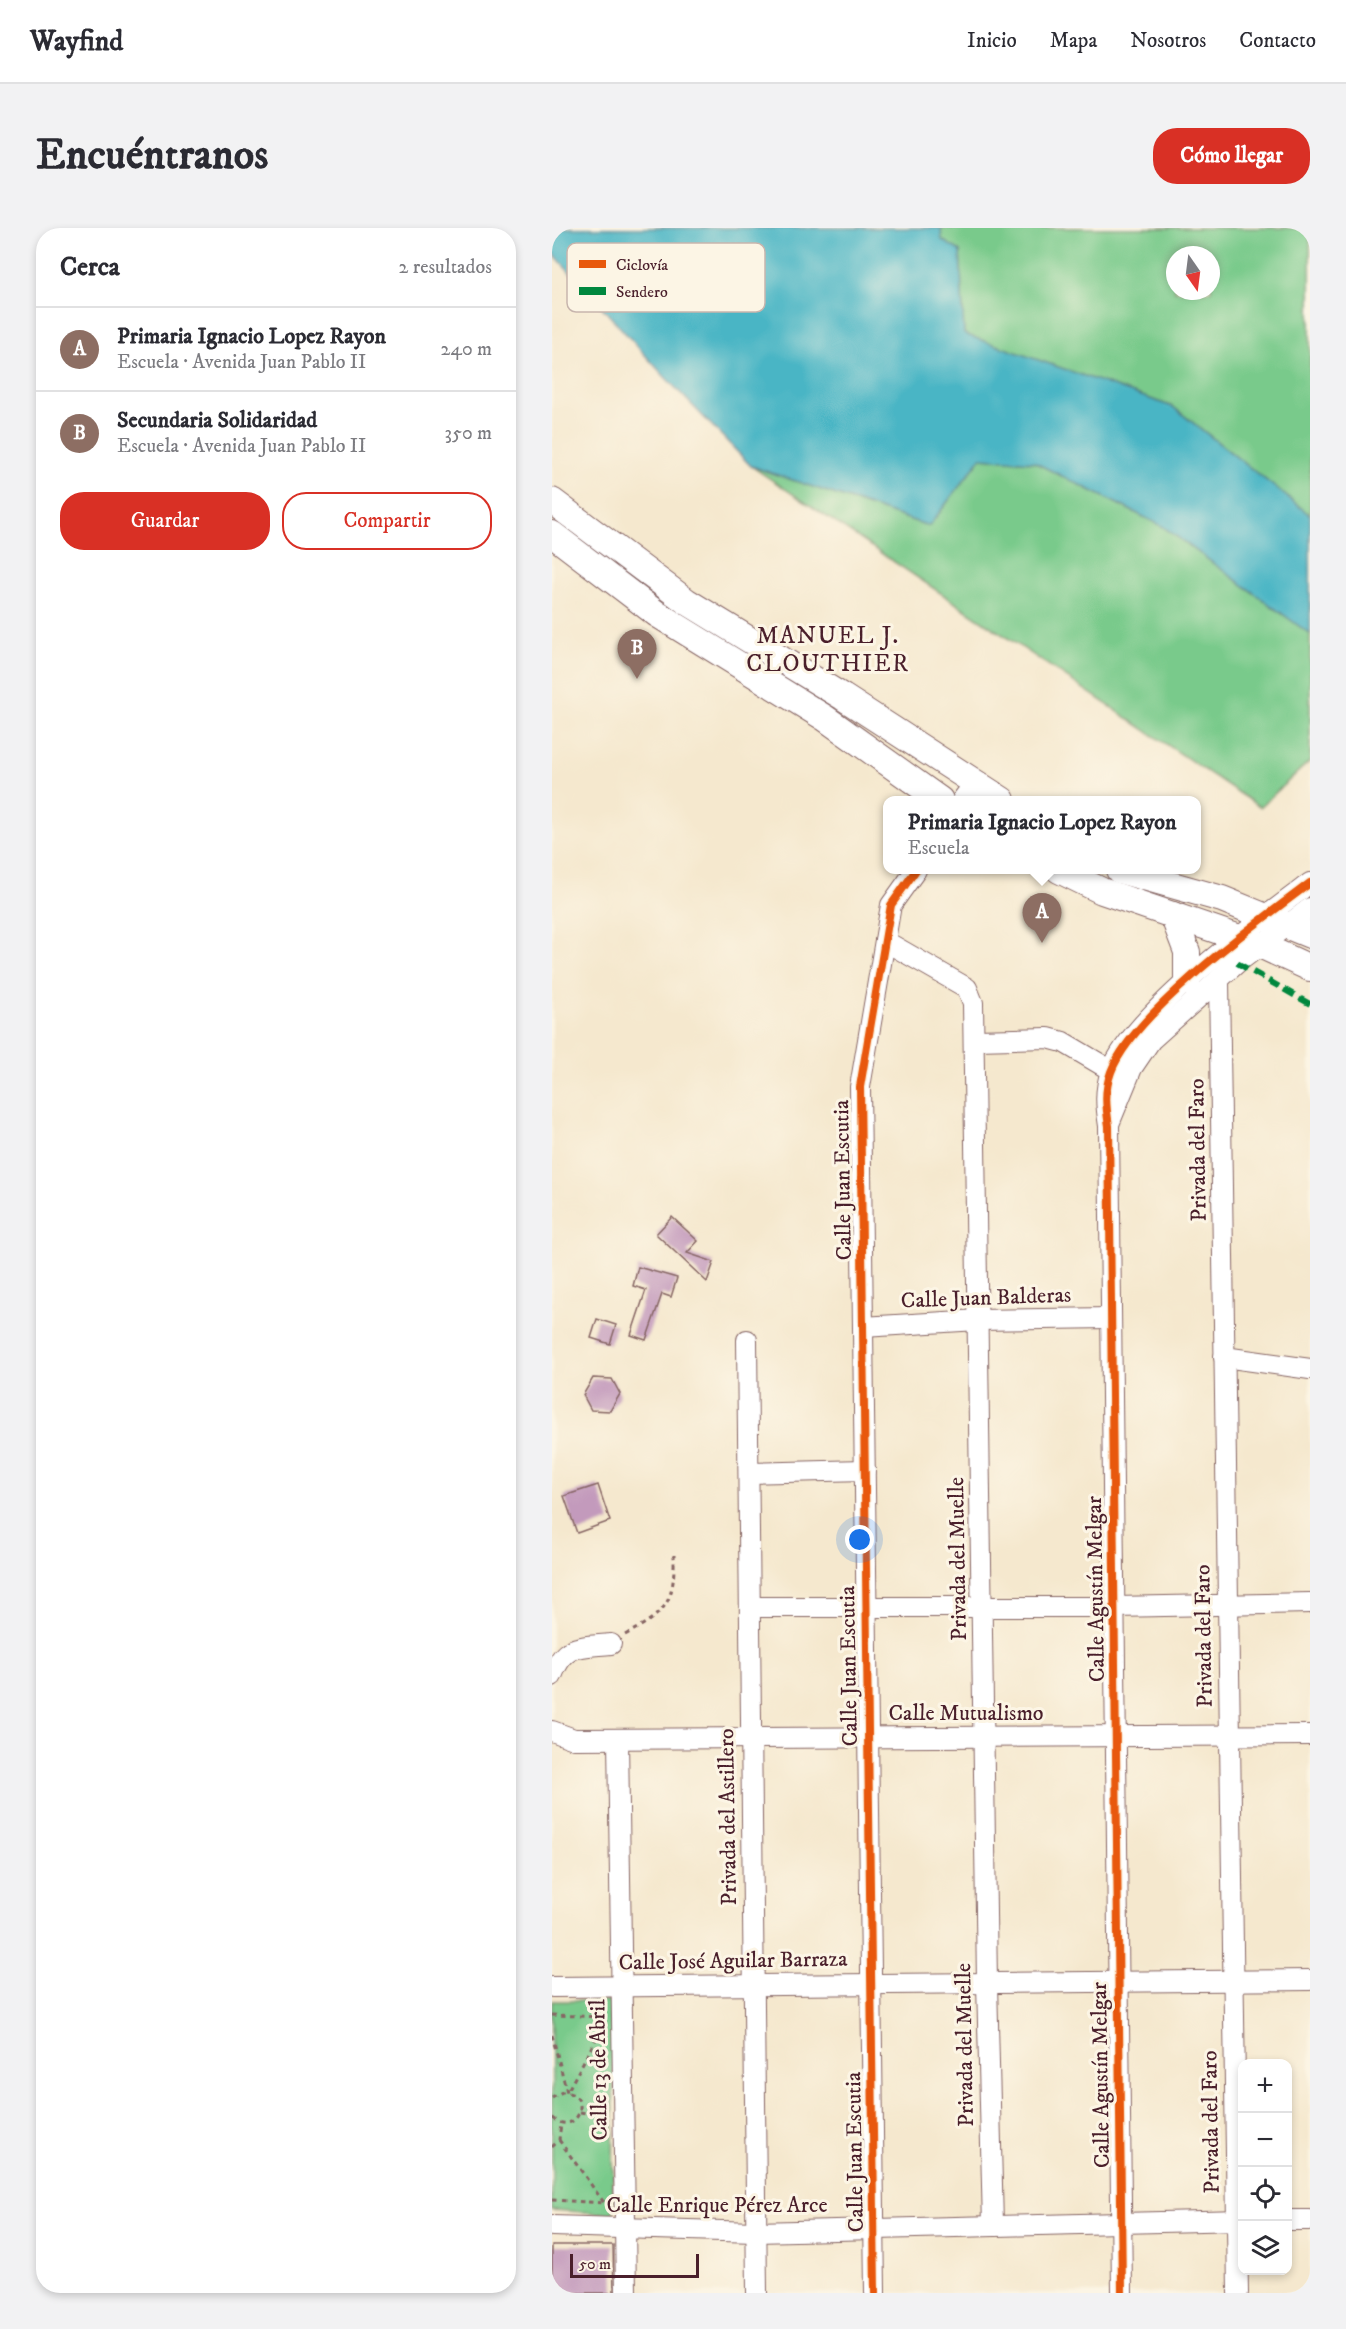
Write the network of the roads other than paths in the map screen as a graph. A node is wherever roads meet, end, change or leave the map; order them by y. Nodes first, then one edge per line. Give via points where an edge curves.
1 (552, 501) edge
2 (552, 534) edge
3 (789, 665) junction
4 (773, 686) junction
5 (968, 792) edge
6 (933, 796) edge
7 (983, 796) edge
8 (913, 874) edge
9 (1067, 874) edge
10 (1133, 874) edge
11 (1310, 883) edge
12 (1310, 908) edge
13 (1173, 915) junction
14 (1288, 925) edge
15 (885, 941) junction
16 (1249, 941) junction
17 (1310, 968) edge
18 (1219, 979) junction
19 (1187, 982) junction
20 (976, 1040) junction
21 (1112, 1071) junction
22 (1108, 1126) junction
23 (1111, 1318) junction
24 (978, 1320) junction
25 (863, 1327) junction
26 (747, 1340) dead end
27 (1224, 1357) junction
28 (1310, 1369) edge
29 (865, 1470) junction
30 (749, 1473) junction
31 (1310, 1603) edge
32 (1228, 1604) junction
33 (867, 1606) junction
34 (982, 1606) junction
35 (1114, 1606) junction
36 (750, 1607) junction
37 (611, 1644) road end
38 (552, 1676) edge
39 (552, 1731) edge
40 (1310, 1735) edge
41 (1115, 1736) junction
42 (1230, 1736) junction
43 (985, 1737) junction
44 (752, 1738) junction
45 (868, 1738) junction
46 (618, 1739) junction
47 (1233, 1980) junction
48 (1310, 1980) edge
49 (1118, 1981) junction
50 (987, 1983) junction
51 (871, 1984) junction
52 (754, 1985) junction
53 (552, 1987) edge
54 (621, 1987) junction
55 (1238, 2167) edge
56 (1238, 2220) edge
57 (1292, 2220) edge
58 (1310, 2220) edge
59 (1121, 2221) junction
60 (1240, 2221) edge
61 (993, 2224) junction
62 (552, 2226) edge
63 (625, 2230) junction
64 (874, 2230) junction
65 (756, 2232) junction
66 (626, 2293) edge
67 (757, 2293) edge
68 (875, 2293) edge
69 (1122, 2293) edge
70 (1238, 2293) edge

1 - 3 main road via 686,602
2 - 4 main road via 657,614
3 - 4 main road
3 - 5 main road via 843,697
4 - 6 main road via 825,718
5 - 7 main road
8 - 15 street, Calle Juan Escutia via 891,905
9 - 13 main road via 1102,891
10 - 14 main road via 1221,899
11 - 14 street
12 - 14 street
13 - 16 main road
13 - 19 main road via 1187,952
14 - 16 street
15 - 20 street, Privada del Muelle via 967,988 974,1003
15 - 25 street, Calle Juan Escutia via 860,1087
16 - 17 main road
16 - 18 street, Calle Agustín Melgar
16 - 19 street, Calle Agustín Melgar
18 - 22 street, Calle Agustín Melgar via 1151,1040 1132,1068
18 - 27 street, Privada del Faro
19 - 21 street, Calle Agustín Melgar via 1136,1033
20 - 21 street via 1048,1038 1063,1042
20 - 24 street, Privada del Muelle
21 - 22 street, Calle Agustín Melgar via 1105,1095
22 - 23 street, Calle Agustín Melgar
23 - 24 street, Calle Juan Balderas
23 - 35 street, Calle Agustín Melgar
24 - 25 street, Calle Juan Balderas
24 - 34 street, Privada del Muelle
25 - 29 street, Calle Juan Escutia
26 - 30 street, Privada del Astillero
27 - 28 street
27 - 32 street, Privada del Faro
29 - 30 street
29 - 33 street, Calle Juan Escutia
30 - 36 street, Privada del Astillero
31 - 32 street
32 - 35 street
32 - 42 street, Privada del Faro
33 - 34 street
33 - 36 street
33 - 45 street, Calle Juan Escutia
34 - 35 street
34 - 43 street, Privada del Muelle
35 - 41 street, Calle Agustín Melgar
36 - 44 street, Privada del Astillero
37 - 38 street via 576,1647 565,1652
39 - 46 street, Calle Mutualismo via 574,1739
40 - 42 street, Calle Mutualismo
41 - 42 street, Calle Mutualismo
41 - 43 street, Calle Mutualismo
41 - 49 street, Calle Agustín Melgar
42 - 47 street, Privada del Faro
43 - 45 street, Calle Mutualismo
43 - 50 street, Privada del Muelle
44 - 45 street, Calle Mutualismo
44 - 46 street, Calle Mutualismo
44 - 52 street, Privada del Astillero
45 - 51 street, Calle Juan Escutia
46 - 54 street, Calle 13 de Abril
47 - 48 street, Calle José Aguilar Barraza
47 - 49 street, Calle José Aguilar Barraza
47 - 55 street, Privada del Faro
49 - 50 street, Calle José Aguilar Barraza
49 - 59 street, Calle Agustín Melgar
50 - 51 street, Calle José Aguilar Barraza
50 - 61 street, Privada del Muelle
51 - 52 street, Calle José Aguilar Barraza
51 - 64 street, Calle Juan Escutia
52 - 54 street, Calle José Aguilar Barraza
52 - 65 street, Privada del Astillero
53 - 54 street, Calle José Aguilar Barraza
54 - 63 street, Calle 13 de Abril
56 - 59 street, Calle Enrique Pérez Arce
57 - 58 street
59 - 61 street, Calle Enrique Pérez Arce
59 - 69 street, Calle Agustín Melgar
60 - 70 street, Privada del Faro
61 - 64 street, Calle Enrique Pérez Arce
62 - 63 street, Calle Enrique Pérez Arce
63 - 65 street, Calle Enrique Pérez Arce
63 - 66 street, Calle 13 de Abril
64 - 65 street, Calle Enrique Pérez Arce
64 - 68 street, Calle Juan Escutia
65 - 67 street, Privada del Astillero

